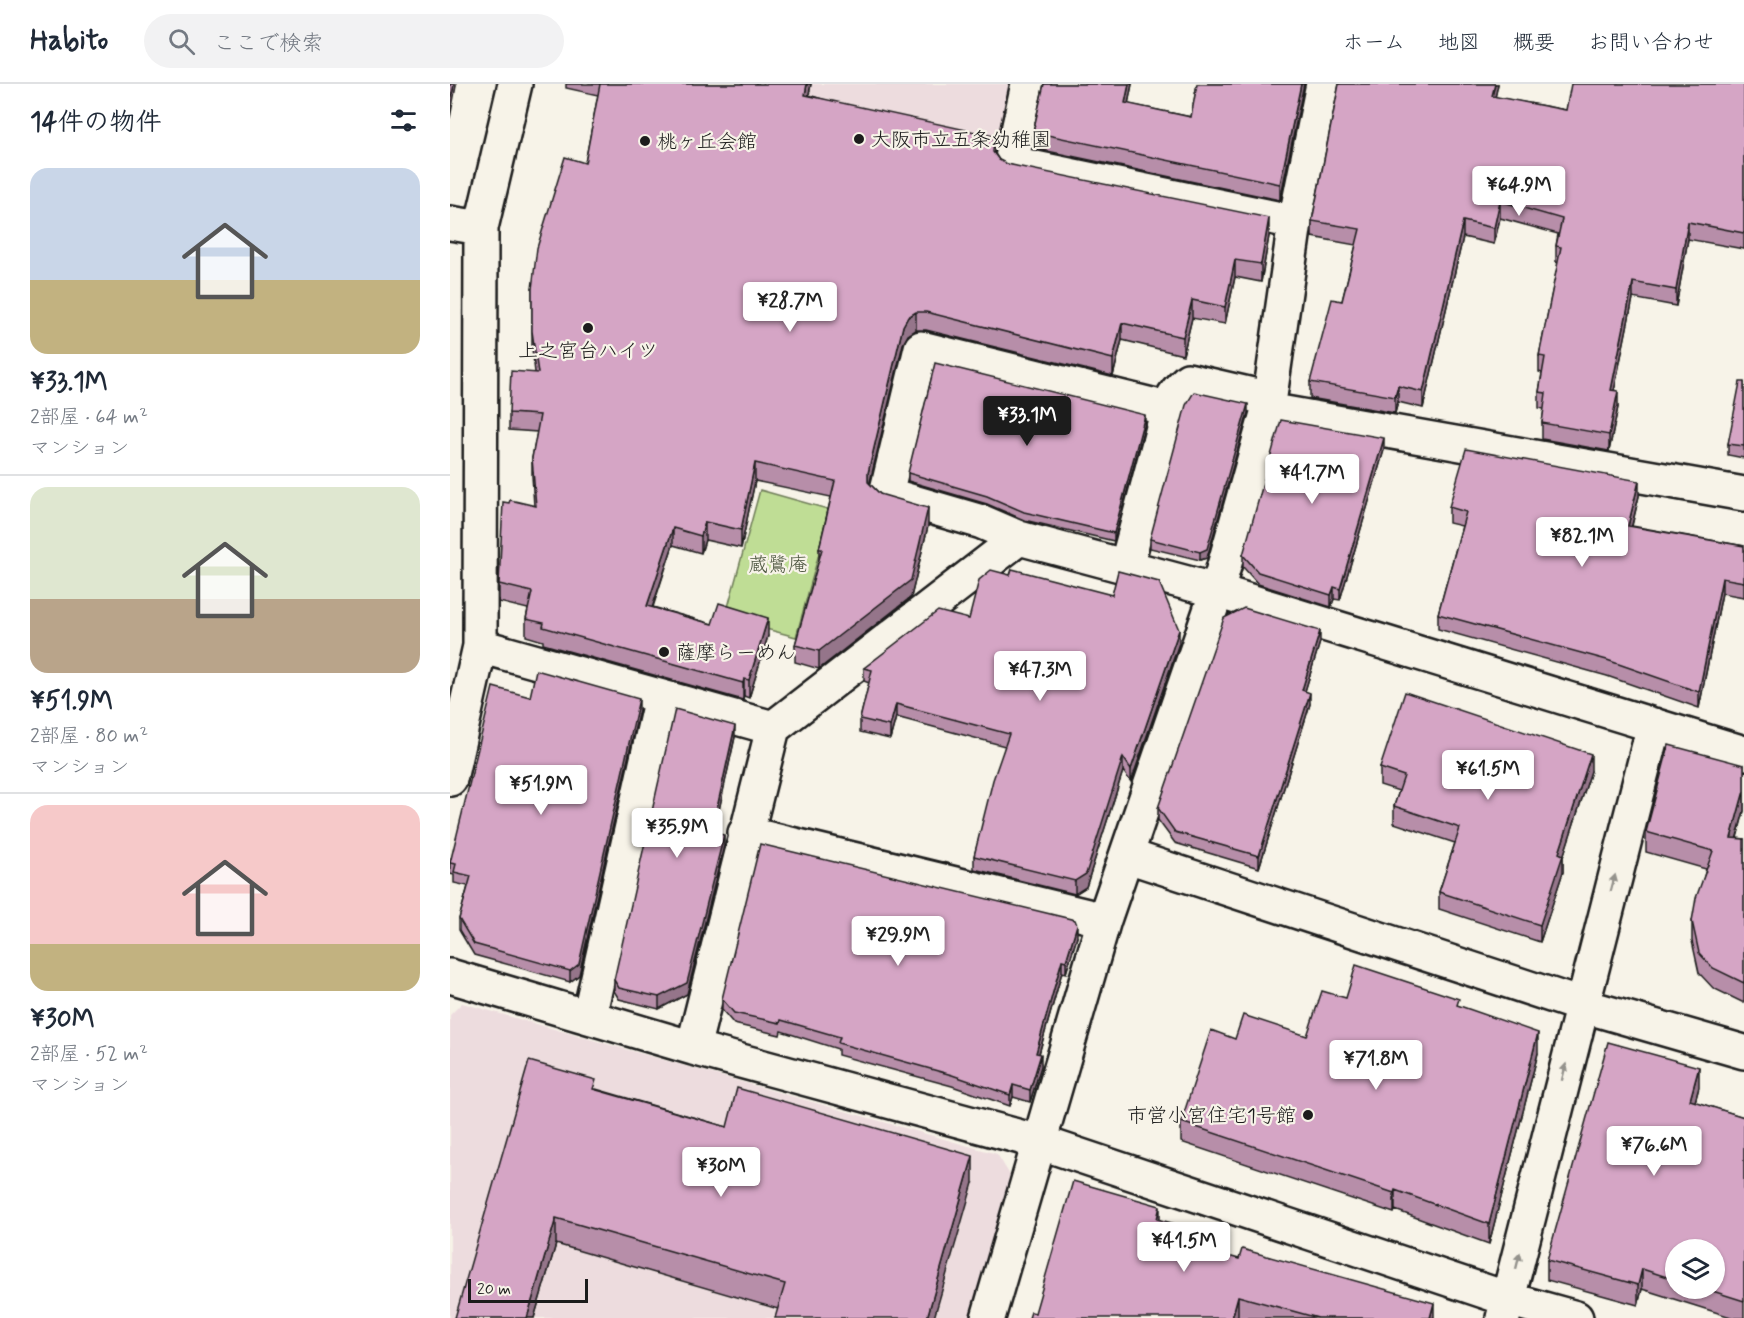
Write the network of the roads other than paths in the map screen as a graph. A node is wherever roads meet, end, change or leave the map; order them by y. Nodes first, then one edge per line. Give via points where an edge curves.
1 (515, 84) edge
2 (1028, 84) edge
3 (1323, 84) edge
4 (1295, 222) junction
5 (450, 223) edge
6 (482, 228) junction
7 (1269, 405) junction
8 (1168, 409) junction
9 (1744, 494) edge
10 (1019, 538) junction
11 (1126, 567) junction
12 (1217, 591) junction
13 (480, 646) junction
14 (661, 697) junction
15 (1654, 725) junction
16 (773, 728) junction
17 (1744, 753) edge
18 (450, 779) edge
19 (745, 832) junction
20 (1128, 856) junction
21 (1104, 920) junction
22 (450, 976) edge
23 (1581, 1005) junction
24 (589, 1017) junction
25 (693, 1048) junction
26 (1744, 1052) edge
27 (1039, 1142) junction
28 (1506, 1309) edge
29 (988, 1318) edge
30 (1576, 1318) edge

1 - 6 street
2 - 4 street via 1011,163
3 - 4 street
4 - 7 street
5 - 6 street
6 - 13 street
7 - 8 street via 1188,380 1170,400
7 - 9 street
7 - 12 street
8 - 10 street via 921,348 886,494 982,522
8 - 11 street
10 - 11 street
10 - 16 street
11 - 12 street
12 - 15 street
12 - 20 street
13 - 14 street
13 - 18 street
14 - 16 street
14 - 24 street
15 - 17 street
23 -> 15 street
16 - 19 street
19 - 21 street
19 - 25 street
20 - 21 street
20 - 23 street
21 - 27 street
22 - 24 street
23 - 26 street
28 -> 23 street
24 - 25 street
25 - 27 street
27 - 28 street
27 - 29 street
28 - 30 street

